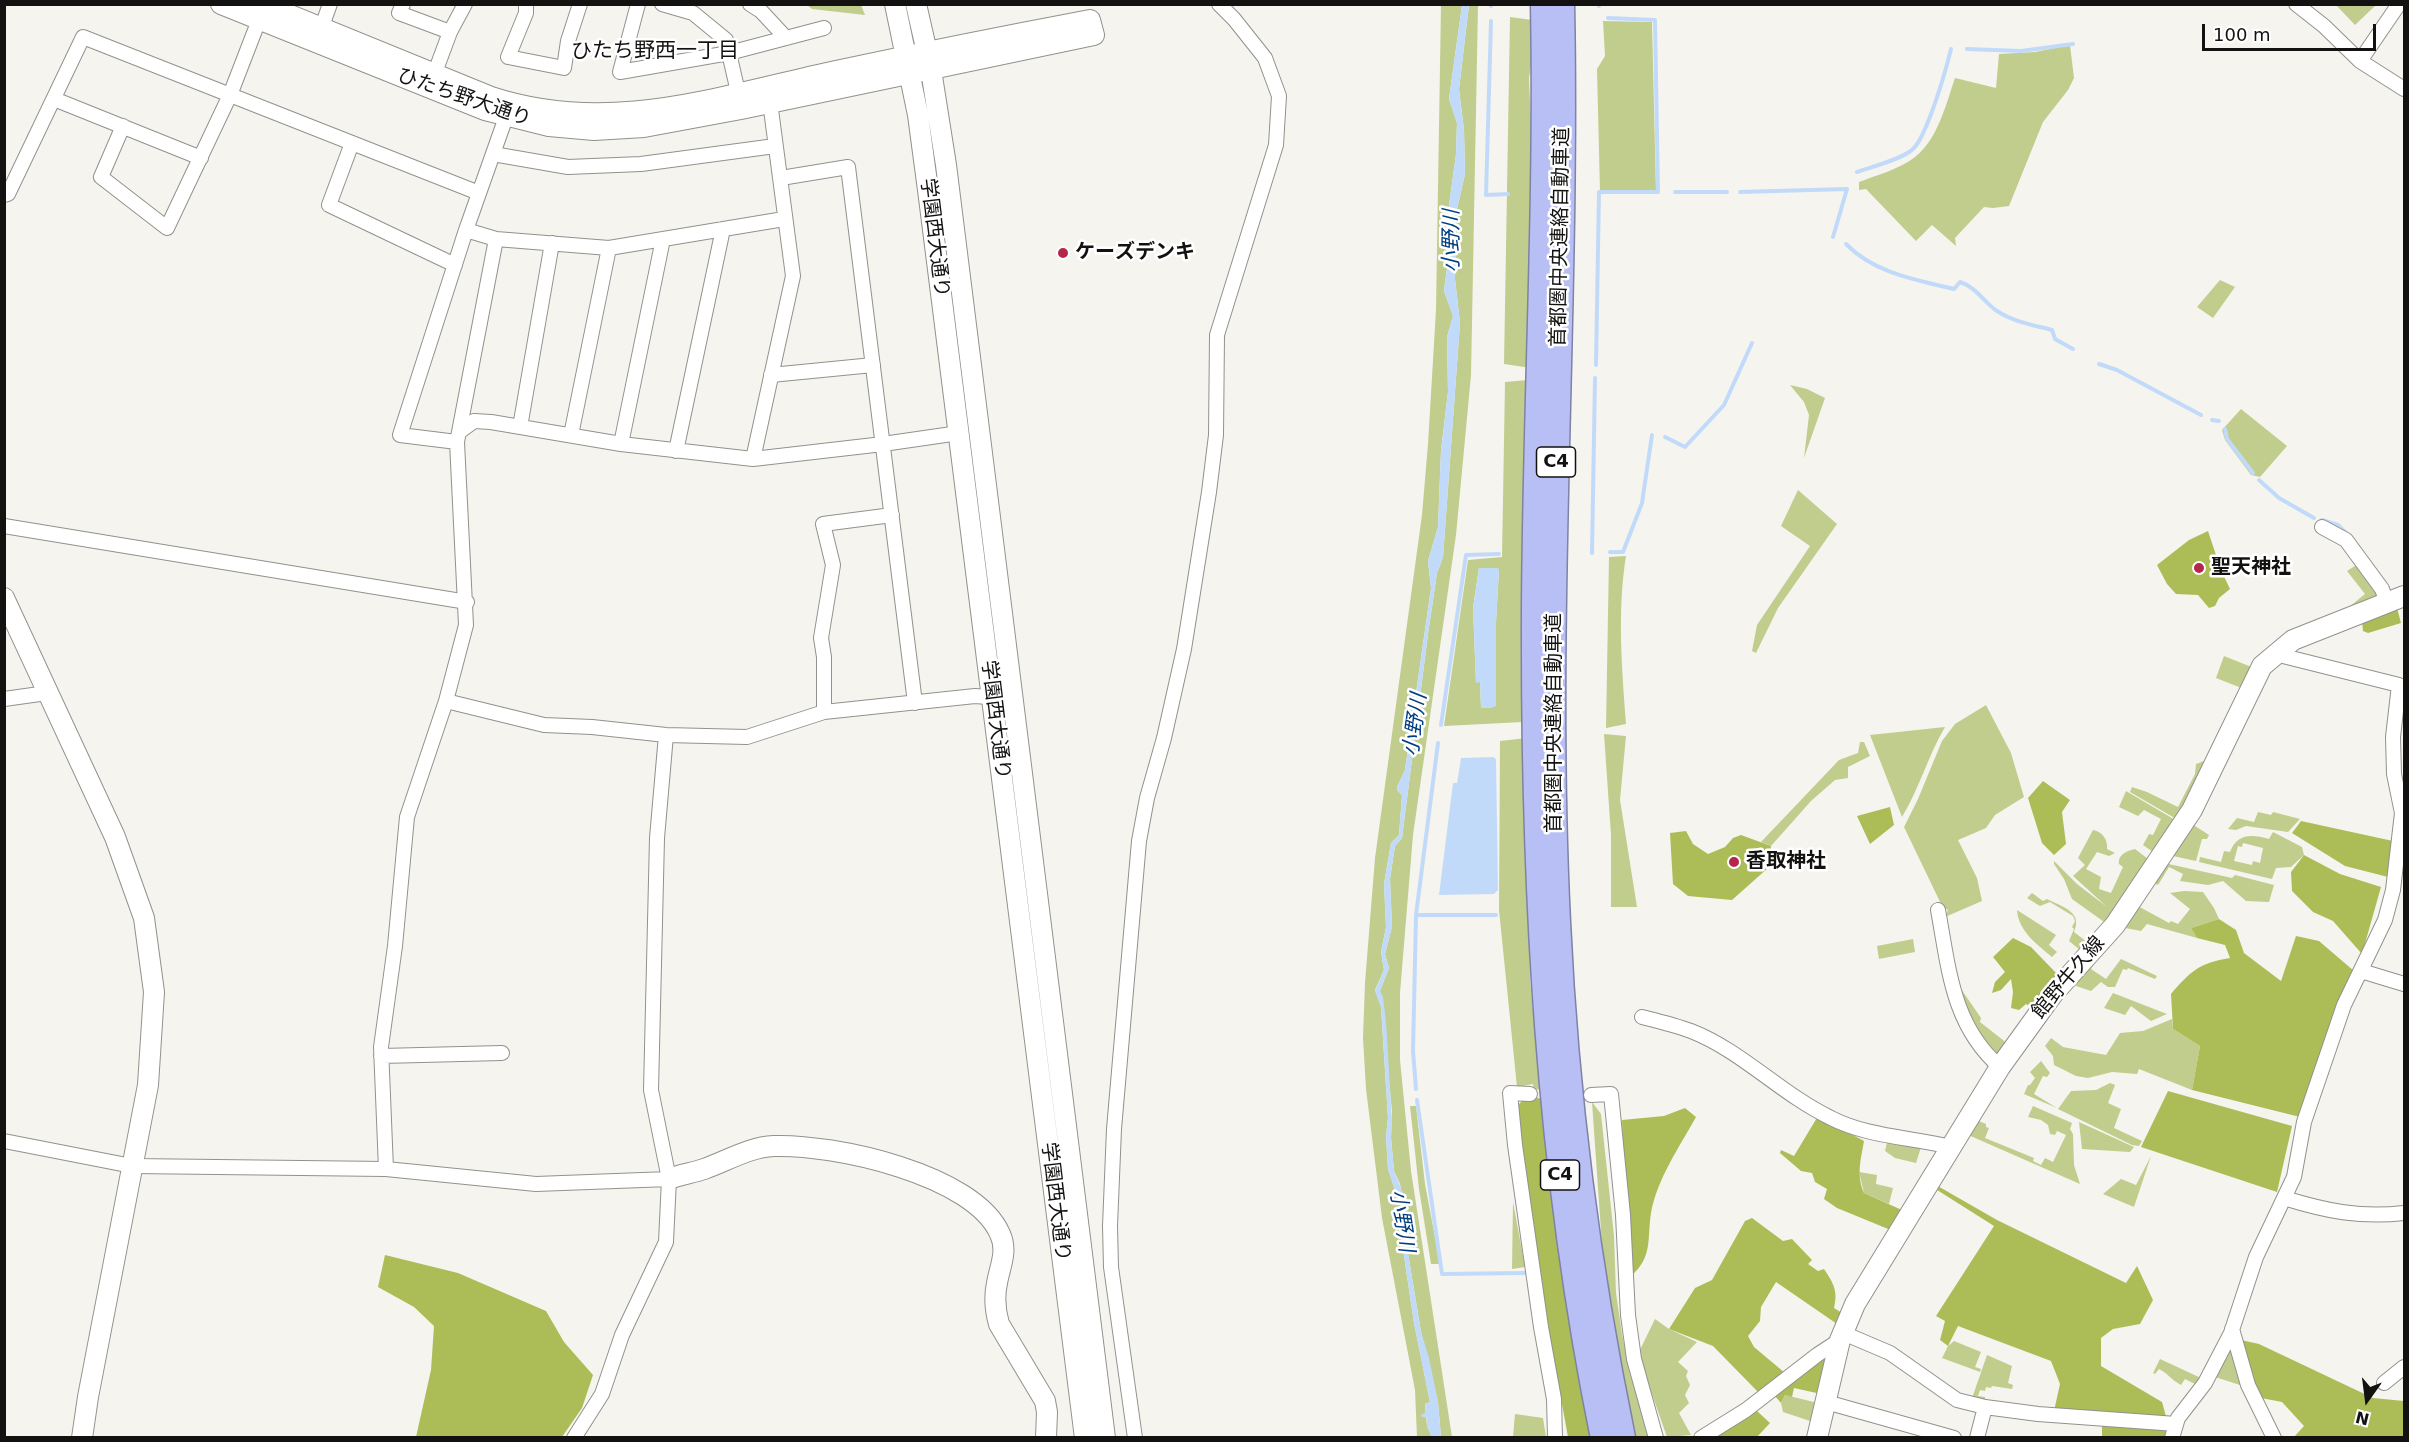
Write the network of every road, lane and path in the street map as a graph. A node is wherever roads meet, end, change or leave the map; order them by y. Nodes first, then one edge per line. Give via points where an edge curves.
1 (221, 4) edge
2 (330, 4) edge
3 (403, 4) edge
4 (465, 4) edge
5 (526, 4) edge
6 (580, 4) edge
7 (638, 4) edge
8 (662, 4) edge
9 (750, 4) edge
10 (895, 4) edge
11 (916, 4) edge
12 (1219, 4) edge
13 (1543, 4) edge
14 (1562, 4) edge
15 (2296, 4) edge
16 (2399, 4) edge
17 (685, 7) edge
18 (261, 12) edge
19 (321, 28) junction
20 (824, 28) dead end
21 (450, 32) junction
22 (786, 38) junction
23 (729, 53) junction
24 (929, 60) junction
25 (2360, 62) junction
26 (909, 65) junction
27 (434, 75) junction
28 (2404, 89) edge
29 (738, 92) junction
30 (230, 95) junction
31 (54, 99) junction
32 (770, 102) junction
33 (506, 117) junction
34 (123, 126) junction
35 (352, 143) junction
36 (776, 146) junction
37 (493, 154) junction
38 (201, 158) junction
39 (781, 178) junction
40 (479, 193) junction
41 (4, 195) edge
42 (784, 219) junction
43 (723, 229) junction
44 (466, 230) junction
45 (496, 239) junction
46 (663, 239) junction
47 (552, 243) junction
48 (609, 248) junction
49 (455, 265) junction
50 (873, 365) junction
51 (771, 375) junction
52 (520, 427) junction
53 (959, 433) junction
54 (571, 435) junction
55 (458, 437) junction
56 (621, 444) junction
57 (883, 444) junction
58 (676, 451) junction
59 (753, 459) junction
60 (892, 515) junction
61 (4, 526) edge
62 (2322, 527) dead end
63 (4, 598) edge
64 (2396, 599) edge
65 (467, 602) junction
66 (2275, 654) junction
67 (47, 693) junction
68 (992, 698) junction
69 (4, 699) edge
70 (1012, 699) junction
71 (446, 701) junction
72 (915, 703) junction
73 (824, 712) junction
74 (666, 735) junction
75 (1938, 910) dead end
76 (2361, 971) junction
77 (2404, 984) edge
78 (1642, 1017) dead end
79 (502, 1053) dead end
80 (381, 1056) junction
81 (2000, 1067) junction
82 (1530, 1094) dead end
83 (1591, 1095) dead end
84 (4, 1141) edge
85 (1951, 1147) junction
86 (132, 1166) junction
87 (386, 1169) junction
88 (669, 1179) junction
89 (2284, 1198) junction
90 (2404, 1213) edge
91 (2232, 1329) junction
92 (1842, 1336) junction
93 (2404, 1369) edge
94 (2384, 1383) dead end
95 (1826, 1402) junction
96 (1985, 1407) junction
97 (2174, 1431) edge
98 (82, 1437) edge
99 (574, 1437) edge
100 (1046, 1437) edge
101 (1085, 1437) edge
102 (1105, 1437) edge
103 (1135, 1437) edge
104 (1555, 1437) edge
105 (1603, 1437) edge
106 (1623, 1437) edge
107 (1656, 1437) edge
108 (1701, 1437) edge
109 (1817, 1437) edge
110 (1954, 1437) edge
111 (1977, 1437) edge
112 (2274, 1437) edge

1 - 18 main road, ひたち野大通り
2 - 19 street
3 - 21 street via 399,13
4 - 21 street
5 - 6 street via 526,13 507,57 564,68
7 - 23 street via 620,72
8 - 17 street
9 - 22 street
10 - 26 main road, 学園西大通り
11 - 24 main road, 学園西大通り
12 - 103 street via 1265,58 1279,96 1276,145 1217,335 1216,435 1206,514 1184,649 1139,842 1114,1129 1110,1226
13 - 105 highway, 首都圏中央連絡自動車道 / C4 via 1534,610 1539,909 1561,1185
14 - 106 highway, 首都圏中央連絡自動車道 / C4 via 1554,613 1558,920 1568,1075 1581,1184 1606,1353
15 - 25 street
16 - 25 street
17 - 23 street via 726,40
18 - 19 main road, ひたち野大通り
18 - 30 street
18 - 33 main road, ひたち野大通り via 464,103
19 - 27 main road, ひたち野大通り
20 - 22 street
21 - 27 street
22 - 23 street
23 - 29 street
24 - 24 main road via 1090,20 1094,35
24 - 26 main road, ひたち野大通り
24 - 70 main road, 学園西大通り via 946,165
25 - 28 street
26 - 29 main road, ひたち野大通り
26 - 32 main road, ひたち野大通り
26 - 53 main road, 学園西大通り
27 - 29 main road, ひたち野大通り via 512,104 569,114 644,112
30 - 31 street via 83,37
30 - 35 street
30 - 38 street
31 - 34 street
31 - 41 street via 8,194
32 - 33 main road, ひたち野大通り via 618,129 549,126
32 - 36 street
33 - 37 street
34 - 38 street
34 - 38 street via 101,177 167,228
35 - 40 street
35 - 49 street via 329,205
36 - 37 street via 641,164 568,167
36 - 39 street
37 - 40 street
39 - 42 street
39 - 50 street via 848,167
40 - 44 street
42 - 43 street
42 - 51 street via 792,276
43 - 46 street
43 - 58 street
44 - 45 street
44 - 49 street
45 - 47 street
45 - 55 street
46 - 48 street
46 - 56 street
47 - 48 street
47 - 52 street
48 - 54 street
49 - 55 street via 400,435
50 - 51 street
50 - 57 street
51 - 59 street
52 - 54 street
52 - 55 street via 474,422
53 - 57 street
53 - 68 main road, 学園西大通り
54 - 56 street
55 - 65 street
56 - 58 street
57 - 59 street
57 - 60 street
58 - 59 street
60 - 72 street
60 - 73 street via 823,524 833,565 821,638
61 - 65 street
62 - 64 street via 2346,540 2382,589
63 - 67 main road
64 - 66 main road, 館野牛久線 via 2293,640
65 - 71 street via 466,625
66 - 76 street via 2398,685 2393,737 2402,813 2393,890 2385,920
66 - 81 main road, 館野牛久線 via 2261,668 2192,810 2141,889 2115,925 2052,995
67 - 69 street
67 - 86 main road via 115,837 144,918 154,993 148,1085
68 - 70 street
68 - 72 street via 975,696
68 - 101 main road, 学園西大通り
70 - 102 main road, 学園西大通り
71 - 74 street via 544,725
71 - 80 street via 407,817
72 - 73 street
73 - 74 street via 747,737
74 - 88 street via 657,838 651,1090
75 - 81 street via 1958,1008 1986,1055
76 - 77 street
76 - 89 street via 2323,1061 2298,1143 2296,1170
78 - 85 street via 1709,1040 1820,1113 1848,1126
79 - 80 street
80 - 87 street
81 - 85 main road, 館野牛久線
82 - 104 street via 1510,1093 1540,1327 1554,1399
83 - 107 street via 1611,1094 1628,1315 1635,1359
84 - 86 street
85 - 92 main road, 館野牛久線 via 1855,1304
86 - 87 street
86 - 98 main road
87 - 88 street via 536,1184
88 - 99 street via 666,1242 622,1335 602,1394
88 - 100 main road via 771,1146 801,1146 889,1164 964,1195 989,1218 1004,1245 995,1312 1045,1401
89 - 90 street via 2342,1214
89 - 91 street via 2256,1257
91 - 97 street via 2205,1383
91 - 112 street via 2248,1385
92 - 95 main road, 館野牛久線
92 - 96 street via 1890,1353 1948,1395
92 - 108 street via 1746,1410
93 - 94 street
95 - 109 main road, 館野牛久線
95 - 110 street
96 - 97 street
96 - 111 street

